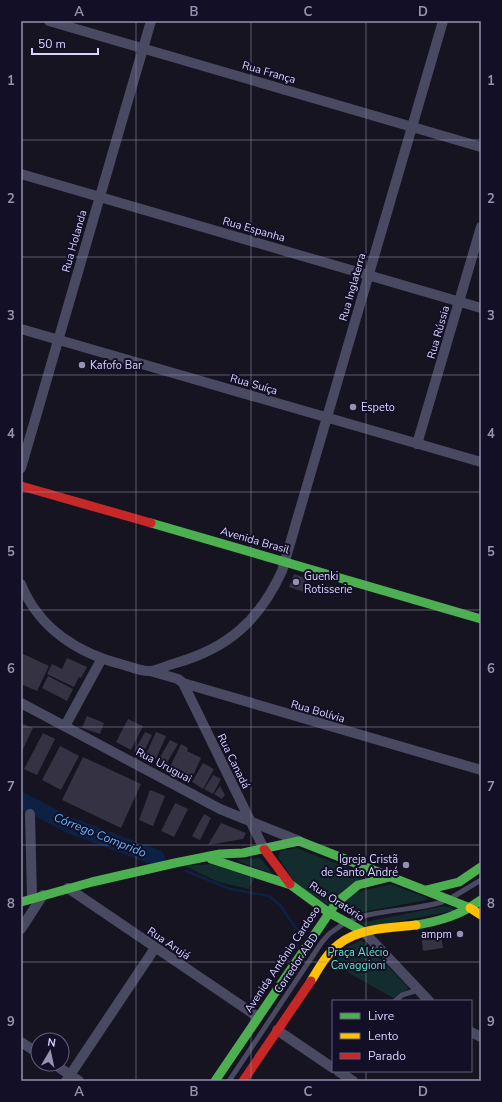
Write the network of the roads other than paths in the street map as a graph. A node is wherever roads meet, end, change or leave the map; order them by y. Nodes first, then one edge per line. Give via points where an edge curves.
1 (49, 21) edge
2 (151, 21) edge
3 (443, 21) edge
4 (142, 48) junction
5 (411, 127) junction
6 (481, 147) edge
7 (21, 174) edge
8 (99, 197) junction
9 (481, 227) edge
10 (369, 274) junction
11 (459, 302) junction
12 (481, 308) edge
13 (21, 329) edge
14 (58, 340) junction
15 (327, 417) junction
16 (418, 444) junction
17 (481, 462) edge
18 (21, 468) edge
19 (21, 486) edge
20 (285, 560) junction
21 (21, 584) edge
22 (481, 619) edge
23 (101, 660) junction
24 (149, 671) junction
25 (183, 683) junction
26 (21, 703) edge
27 (65, 726) junction
28 (481, 770) edge
29 (30, 814) dead end
30 (249, 820) junction
31 (299, 841) junction
32 (278, 846) junction
33 (264, 850) junction
34 (204, 857) junction
35 (274, 866) junction
36 (481, 867) edge
37 (390, 877) junction
38 (481, 880) edge
39 (291, 885) junction
40 (68, 888) junction
41 (426, 890) junction
42 (44, 895) junction
43 (32, 898) junction
44 (449, 900) junction
45 (481, 900) edge
46 (21, 902) edge
47 (470, 908) junction
48 (328, 912) junction
49 (481, 915) edge
50 (346, 922) junction
51 (21, 929) edge
52 (364, 932) junction
53 (155, 948) junction
54 (418, 990) junction
55 (396, 1000) edge
56 (428, 1000) edge
57 (258, 1017) junction
58 (277, 1030) junction
59 (472, 1032) edge
60 (481, 1037) edge
61 (21, 1042) edge
62 (30, 1048) edge
63 (332, 1067) edge
64 (68, 1078) edge
65 (79, 1081) edge
66 (215, 1081) edge
67 (229, 1081) edge
68 (243, 1081) edge

1 - 4 street, Rua França
2 - 4 street, Rua Holanda
3 - 5 street, Rua Inglaterra
4 - 5 street, Rua França
4 - 8 street, Rua Holanda
5 - 6 street, Rua França
5 - 10 street, Rua Inglaterra
7 - 8 street, Rua Espanha
8 - 10 street, Rua Espanha
8 - 14 street, Rua Holanda
9 - 11 street, Rua Rússia
10 - 11 street, Rua Espanha
10 - 15 street, Rua Inglaterra
11 - 12 street, Rua Espanha
11 - 16 street, Rua Rússia
13 - 14 street, Rua Suíça
14 - 15 street, Rua Suíça
14 - 18 street, Rua Holanda
15 - 16 street, Rua Suíça
15 - 20 street, Rua Inglaterra
16 - 17 street, Rua Suíça
19 - 20 main road, Avenida Brasil
20 - 22 main road, Avenida Brasil
20 - 24 street, Rua Inglaterra via 276,585 266,602 242,630 209,652
21 - 23 street, Rua Bolívia via 34,608 56,633 82,651
23 - 24 street, Rua Bolívia
23 - 27 street
24 - 25 street, Rua Bolívia via 178,679
25 - 28 street, Rua Bolívia
25 - 30 street, Rua Canadá
26 - 27 street, Rua Uruguai
27 - 30 street, Rua Uruguai via 220,809
29 - 43 street
30 - 31 street, Rua Uruguai
30 - 33 street, Rua Canadá
31 - 32 main road
31 - 37 main road
32 - 33 main road
32 - 35 main road
33 - 34 main road
33 - 35 main road
34 - 39 main road, Rua Oratório
34 - 40 main road
35 - 39 main road
36 - 41 main road via 459,882
37 - 41 main road
37 - 48 main road, Avenida Antônio Cardoso via 358,885 345,894
38 - 44 lane, Corredor ABD
39 - 48 main road, Rua Oratório
40 - 42 main road
40 - 53 street, Rua Arujá
41 - 44 main road
42 - 43 main road
42 - 51 street
43 - 46 main road
44 - 47 main road
44 - 50 lane, Corredor ABD
45 - 47 main road, Rua Oratório
47 - 49 main road
47 - 52 main road, Rua Oratório via 441,921
48 - 50 main road, Rua Oratório
48 - 57 main road, Avenida Antônio Cardoso
50 - 52 main road, Rua Oratório
50 - 67 lane, Corredor ABD via 322,942
52 - 54 street
52 - 58 main road via 339,944 330,953
53 - 57 street, Rua Arujá
53 - 64 street
54 - 55 lane via 402,995
54 - 56 street
57 - 66 main road, Avenida Antônio Cardoso
58 - 63 street
58 - 68 main road
59 - 60 street
61 - 62 street
64 - 65 street

